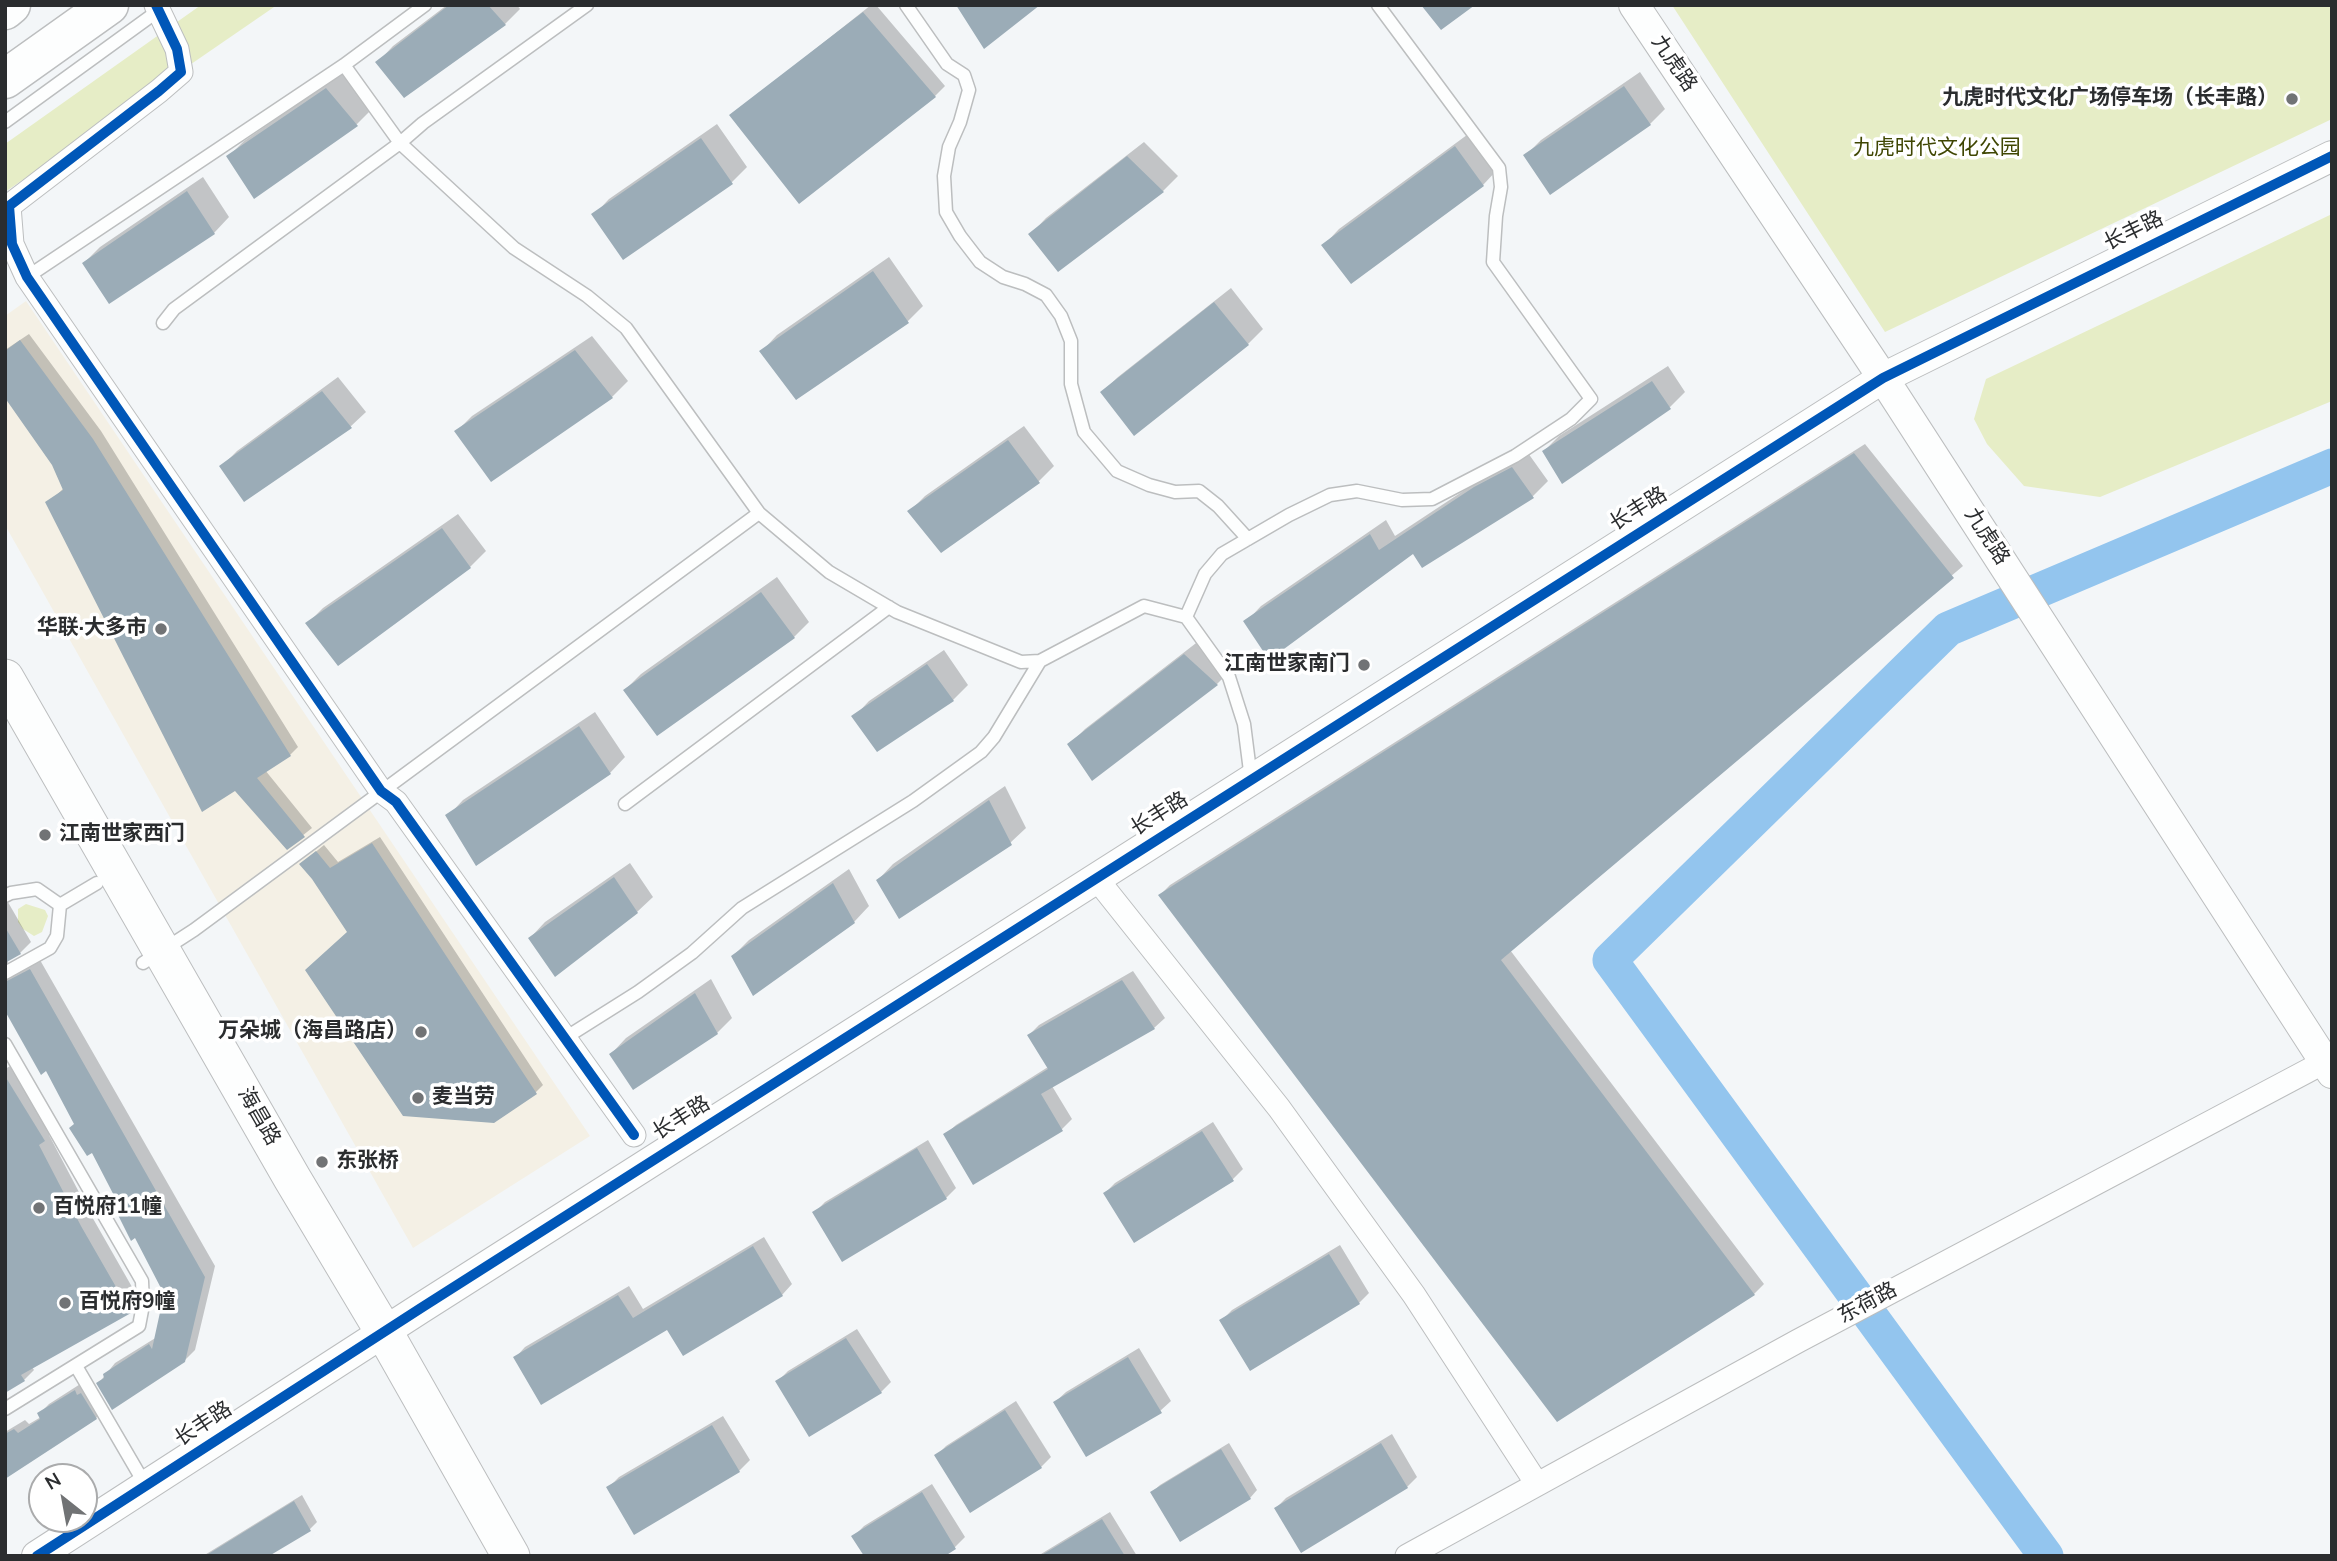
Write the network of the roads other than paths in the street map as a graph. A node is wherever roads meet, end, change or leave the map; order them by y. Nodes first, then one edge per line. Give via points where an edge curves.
1 (11, 5) edge
2 (109, 5) edge
3 (425, 5) edge
4 (587, 5) edge
5 (906, 5) edge
6 (1378, 5) edge
7 (1634, 5) edge
8 (160, 7) edge
9 (5, 10) edge
10 (344, 65) junction
11 (5, 79) edge
12 (5, 122) edge
13 (400, 143) junction
14 (2332, 156) edge
15 (27, 276) junction
16 (163, 323) dead end
17 (1883, 378) junction
18 (759, 513) junction
19 (1248, 539) junction
20 (889, 607) junction
21 (1186, 617) junction
22 (1040, 662) junction
23 (5, 678) edge
24 (5, 726) edge
25 (1251, 780) junction
26 (381, 791) junction
27 (625, 804) dead end
28 (1096, 878) junction
29 (97, 883) junction
30 (5, 896) edge
31 (60, 905) junction
32 (152, 956) junction
33 (5, 973) edge
34 (565, 1038) junction
35 (5, 1044) edge
36 (2329, 1064) edge
37 (634, 1135) dead end
38 (374, 1338) junction
39 (76, 1366) junction
40 (5, 1409) edge
41 (1537, 1484) junction
42 (146, 1486) junction
43 (37, 1556) edge
44 (487, 1556) edge
45 (511, 1556) edge
46 (1407, 1556) edge

1 - 9 highway
2 - 11 highway
3 - 10 lane
4 - 13 lane
5 - 19 lane via 947,64 964,75 969,90 949,147 944,176 946,212 980,261 1046,295 1061,316 1071,341 1070,384 1084,432 1117,471 1175,492 1199,491
6 - 19 lane via 1499,168 1493,262 1591,399 1571,419 1515,456 1432,499 1402,500 1357,491 1330,495
7 - 17 street, 九虎路
8 - 12 lane
8 - 15 street via 181,72 9,206 12,244
10 - 13 lane
10 - 15 lane
13 - 16 lane via 174,309
13 - 18 lane via 514,248 626,328
14 - 17 street, 长丰路
15 - 26 street
17 - 25 street, 长丰路
17 - 36 street, 九虎路
18 - 20 lane via 829,572
18 - 26 lane
19 - 21 lane via 1222,554 1205,574
20 - 22 lane via 1021,662
20 - 27 lane
21 - 22 lane via 1144,606
21 - 25 lane via 1229,677 1244,723
22 - 34 lane via 981,752 914,801 742,908 692,953
23 - 32 main road, 海昌路
24 - 29 main road, 海昌路
25 - 28 street, 长丰路
26 - 32 lane
26 - 34 street via 396,802
28 - 38 street, 长丰路
28 - 41 street via 1279,1108 1414,1295
29 - 31 lane
29 - 32 main road, 海昌路
30 - 31 lane via 37,889
31 - 33 lane via 57,936 50,948
32 - 38 main road, 海昌路
34 - 37 street
35 - 39 lane via 142,1281 139,1326
36 - 41 street, 东荷路 via 1798,1341
38 - 42 street, 长丰路
38 - 44 main road, 海昌路
38 - 45 main road, 海昌路
39 - 40 lane
39 - 42 lane
41 - 46 street, 东荷路
42 - 43 street, 长丰路

